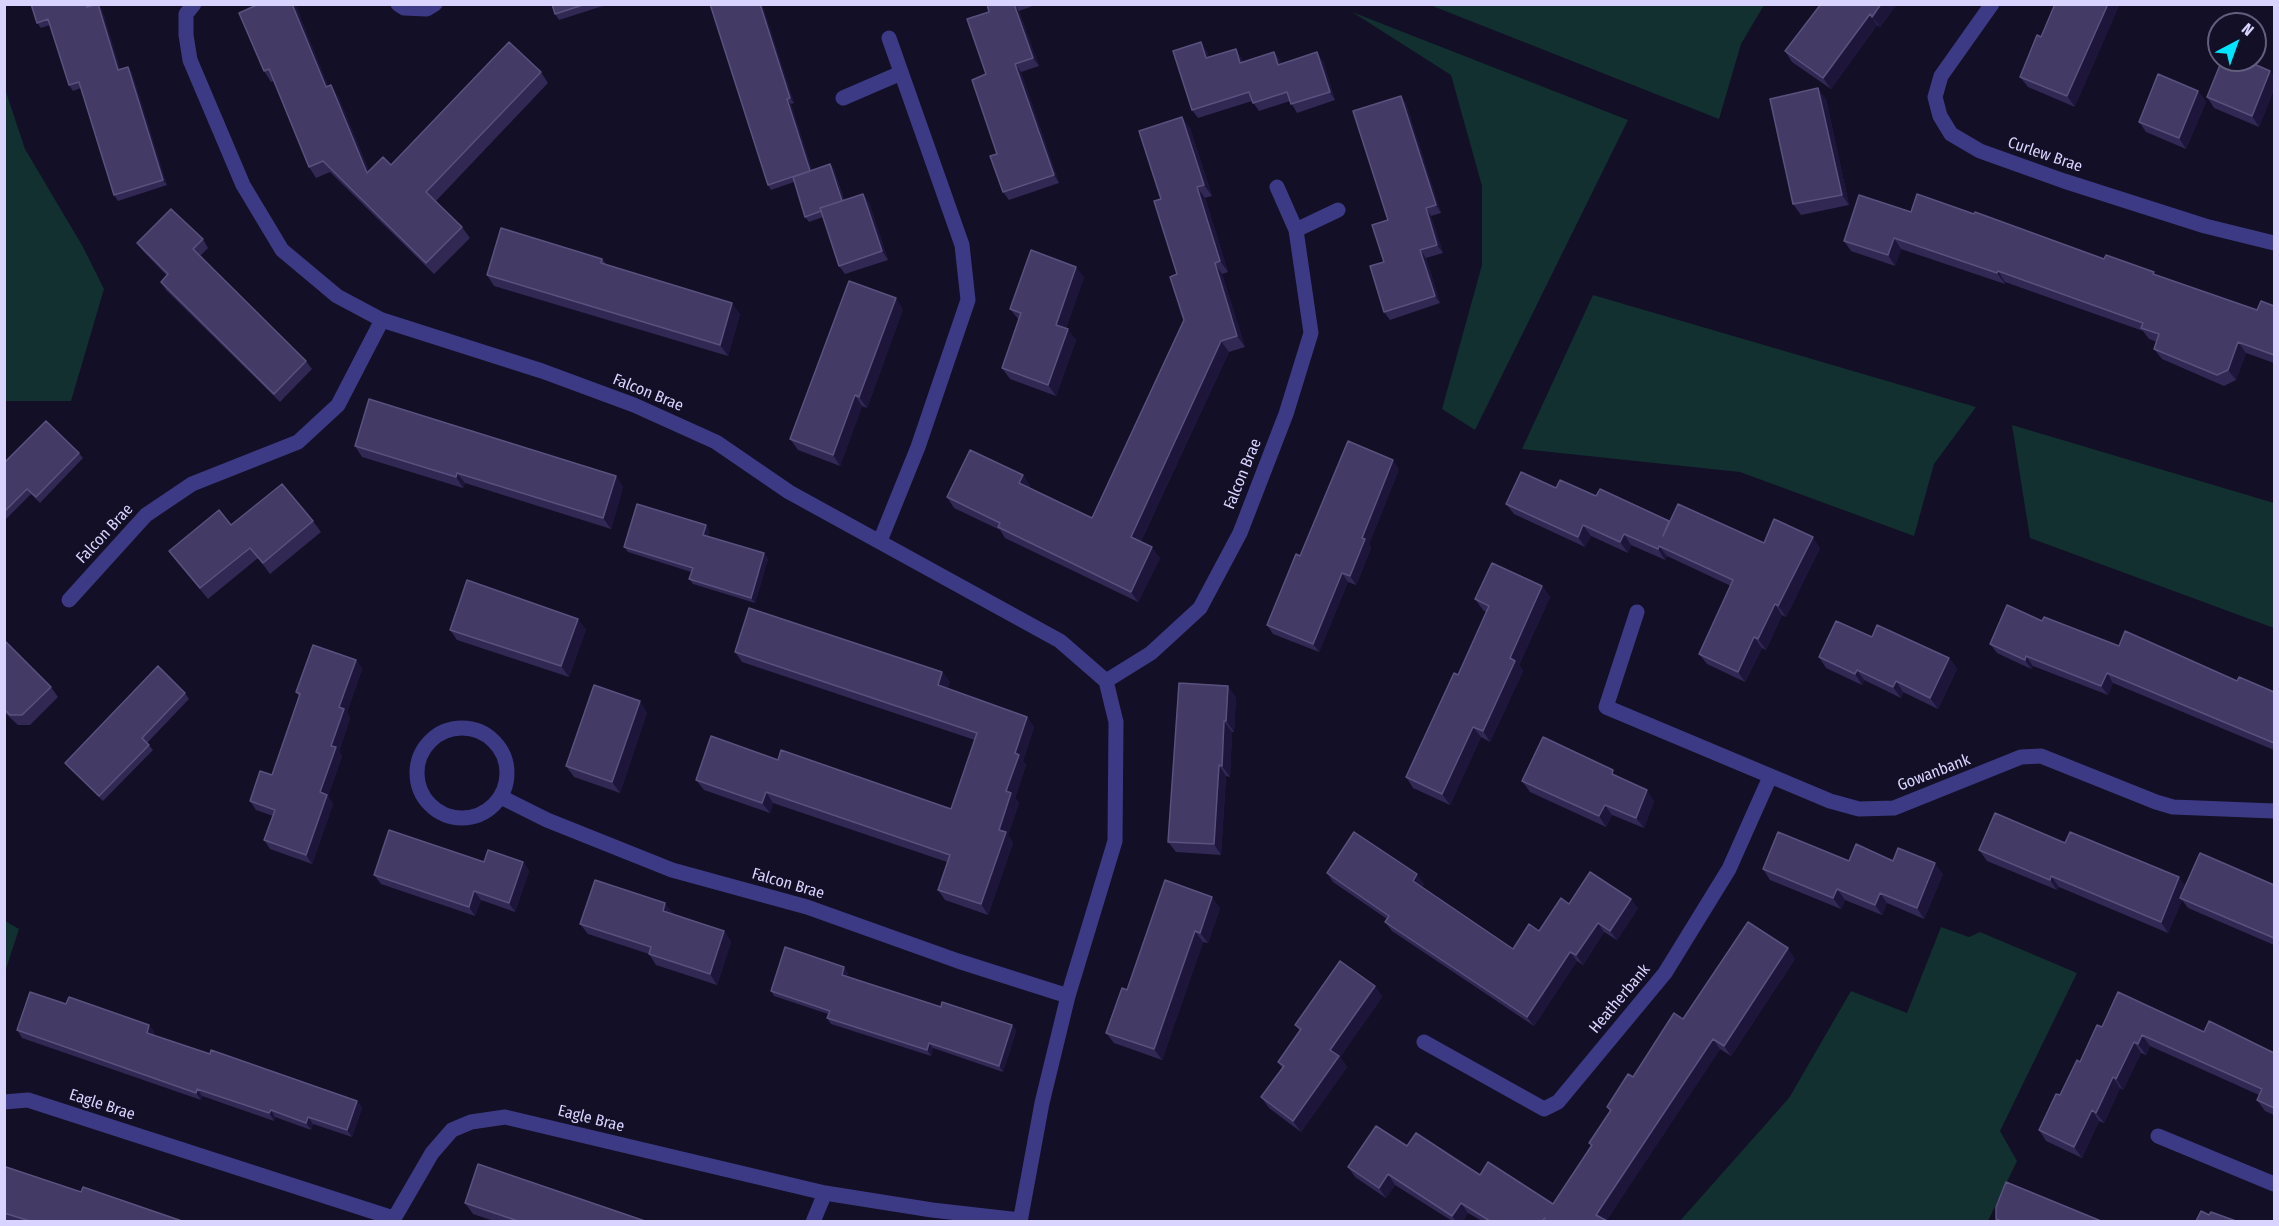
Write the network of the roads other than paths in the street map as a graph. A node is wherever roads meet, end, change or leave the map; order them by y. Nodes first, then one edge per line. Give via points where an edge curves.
1 (194, 4) edge
2 (398, 4) edge
3 (435, 4) edge
4 (1992, 4) edge
5 (889, 38) dead end
6 (901, 73) junction
7 (843, 98) dead end
8 (1277, 187) dead end
9 (1338, 210) dead end
10 (1296, 230) junction
11 (2274, 243) edge
12 (382, 320) junction
13 (880, 541) junction
14 (69, 600) dead end
15 (1637, 612) dead end
16 (1106, 681) junction
17 (1770, 777) junction
18 (501, 797) junction
19 (2274, 811) edge
20 (1068, 996) junction
21 (1424, 1042) dead end
22 (4, 1102) edge
23 (2158, 1136) dead end
24 (2274, 1184) edge
25 (825, 1193) junction
26 (392, 1220) edge
27 (813, 1221) edge
28 (1020, 1221) edge

1 - 12 street, Falcon Brae via 186,14 190,60 243,185 282,250 337,296
2 - 3 street via 427,9
4 - 11 street, Curlew Brae via 1941,76 1935,98 1951,134 1980,151 2064,181 2205,226
5 - 6 street
6 - 7 street
6 - 13 street via 962,245 968,300 918,447
8 - 10 street, Falcon Brae
9 - 10 street
10 - 16 street, Falcon Brae via 1311,333 1286,414 1240,533 1200,608 1151,653
12 - 13 street, Falcon Brae via 634,405 716,442 789,492
12 - 14 street, Falcon Brae via 338,405 298,442 192,484 146,515
13 - 16 street, Falcon Brae via 1060,641
15 - 17 street, Gowanbank via 1606,707
16 - 20 street via 1116,722 1115,842
17 - 19 street, Gowanbank via 1859,809 1894,808 2021,757 2041,756 2173,807
17 - 21 street, Heatherbank via 1729,869 1665,973 1558,1102 1544,1109
18 - 18 street via 478,816 448,817 435,810 421,792 416,770 420,755 440,733 469,729 483,734 503,754 506,776
18 - 20 street, Falcon Brae via 547,820 672,870 807,907
20 - 28 street via 1042,1103
22 - 26 street, Eagle Brae via 28,1100
23 - 24 street
25 - 26 street, Eagle Brae via 505,1117 471,1122 452,1130 432,1153
25 - 27 street
25 - 28 street, Eagle Brae

